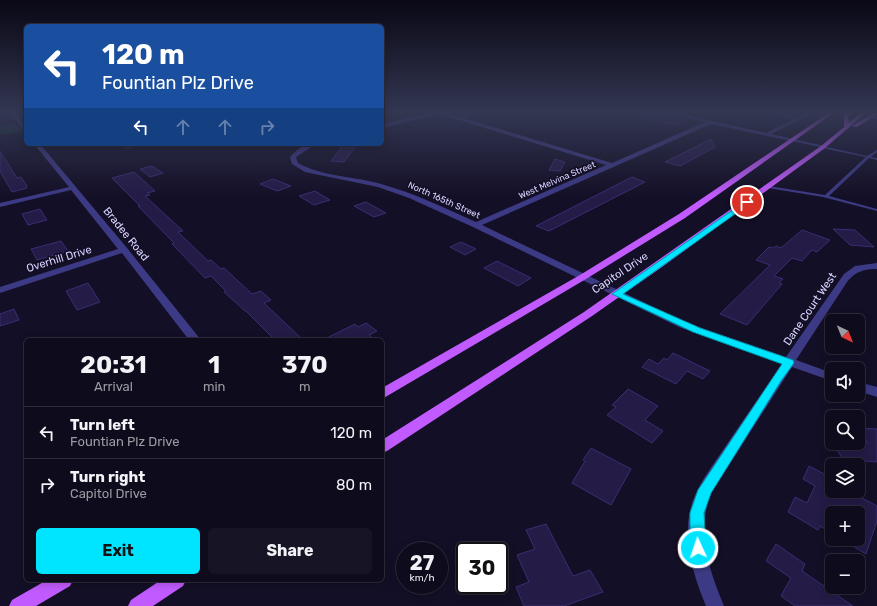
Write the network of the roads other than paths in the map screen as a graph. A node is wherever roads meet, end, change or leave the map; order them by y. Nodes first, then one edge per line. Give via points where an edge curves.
1 (532, 140) edge
2 (668, 140) edge
3 (793, 140) edge
4 (794, 140) edge
5 (831, 140) edge
6 (39, 146) edge
7 (309, 146) edge
8 (823, 147) junction
9 (877, 151) edge
10 (868, 157) junction
11 (877, 159) edge
12 (612, 165) junction
13 (769, 187) junction
14 (72, 188) junction
15 (826, 197) junction
16 (0, 205) edge
17 (877, 210) edge
18 (476, 224) junction
19 (124, 250) junction
20 (877, 266) edge
21 (583, 277) junction
22 (0, 290) edge
23 (617, 294) junction
24 (194, 338) edge
25 (789, 363) junction
26 (825, 375) edge
27 (865, 388) edge
28 (877, 392) edge
29 (384, 393) edge
30 (384, 446) edge
31 (60, 582) edge
32 (174, 582) edge
33 (18, 606) edge
34 (137, 606) edge
35 (715, 606) edge

1 - 12 street
2 - 12 street, West Melvina Street
3 - 21 main road, Capitol Drive via 682,216
4 - 8 street
5 - 8 main road, Capitol Drive
6 - 14 street, Bradee Road
7 - 18 street, North 165th Street via 293,158 296,164 307,171 396,190
8 - 10 lane
8 - 13 main road, Capitol Drive
9 - 10 lane
10 - 11 lane
10 - 15 lane
12 - 18 street, West Melvina Street
13 - 15 lane
13 - 23 main road, Capitol Drive
14 - 16 street
14 - 19 street, Bradee Road
15 - 17 lane
18 - 21 street, North 165th Street
19 - 22 street, Overhill Drive
19 - 24 street, Bradee Road
20 - 25 street, Dane Court West via 856,268 846,276
21 - 23 street, North 165th Street
21 - 29 main road, Capitol Drive
23 - 25 street, North 165th Street via 697,330
23 - 30 main road, Capitol Drive
25 - 26 street, North 165th Street
25 - 35 street, Dane Court West via 705,490 697,513 699,560 705,584
27 - 28 street
31 - 33 main road
32 - 34 main road

